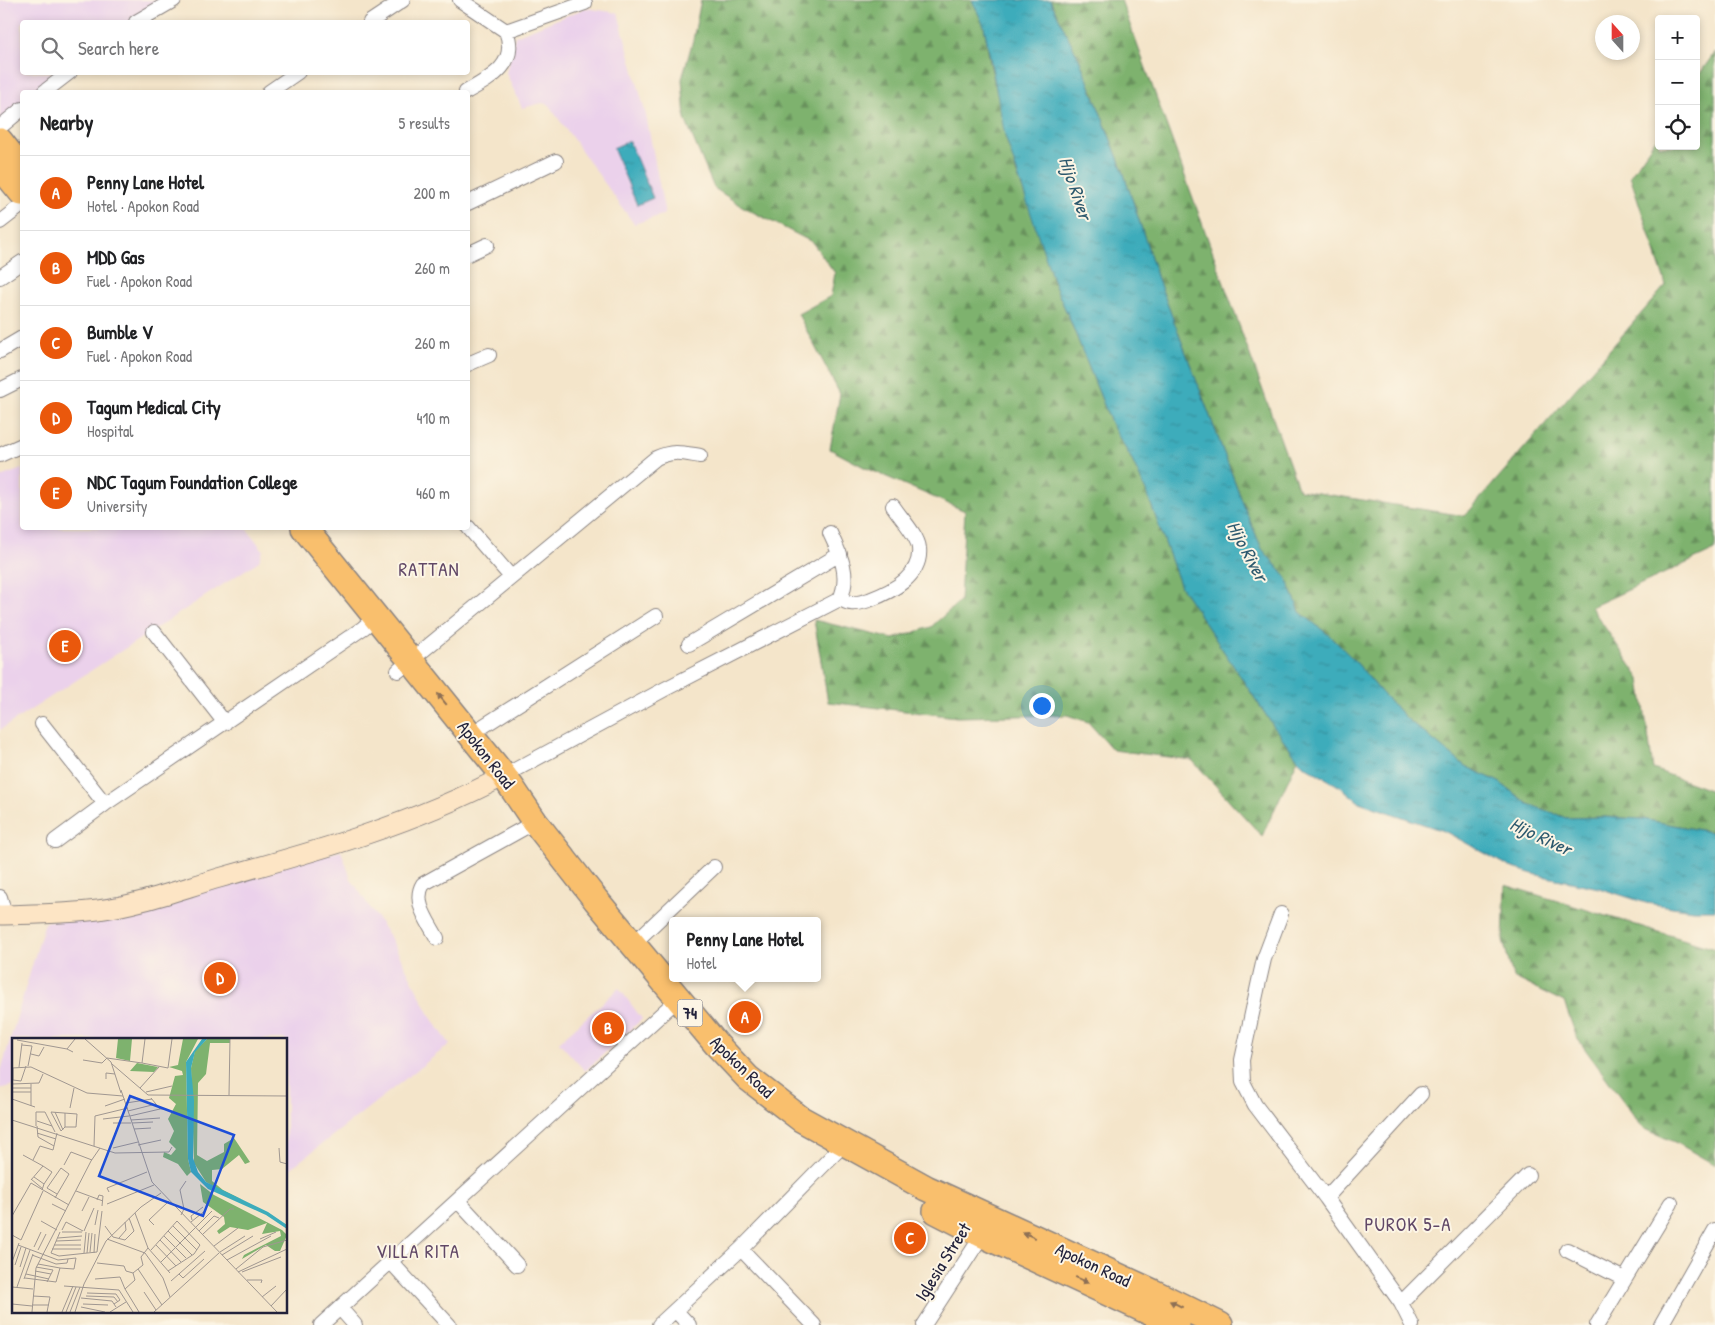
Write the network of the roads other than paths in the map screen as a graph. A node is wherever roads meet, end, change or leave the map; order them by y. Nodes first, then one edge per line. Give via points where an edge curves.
1 (174, 0) edge
2 (402, 0) edge
3 (460, 0) edge
4 (586, 3) dead end
5 (139, 20) edge
6 (373, 20) edge
7 (506, 32) junction
8 (66, 75) edge
9 (294, 75) edge
10 (47, 90) edge
11 (272, 90) edge
12 (469, 90) edge
13 (20, 112) edge
14 (0, 127) edge
15 (0, 141) edge
16 (556, 161) dead end
17 (0, 166) edge
18 (20, 166) edge
19 (20, 191) edge
20 (470, 202) edge
21 (20, 207) edge
22 (0, 222) edge
23 (487, 245) dead end
24 (470, 253) edge
25 (20, 263) edge
26 (0, 277) edge
27 (20, 339) edge
28 (0, 351) edge
29 (489, 355) dead end
30 (470, 363) edge
31 (20, 380) edge
32 (0, 390) edge
33 (20, 447) edge
34 (0, 455) edge
35 (700, 456) dead end
36 (893, 506) dead end
37 (470, 528) edge
38 (286, 530) edge
39 (305, 530) edge
40 (830, 533) dead end
41 (840, 554) junction
42 (511, 577) junction
43 (840, 599) junction
44 (656, 616) dead end
45 (369, 623) junction
46 (154, 632) dead end
47 (689, 644) dead end
48 (404, 665) junction
49 (225, 722) junction
50 (42, 724) dead end
51 (471, 734) junction
52 (496, 780) junction
53 (105, 804) junction
54 (528, 826) junction
55 (54, 841) dead end
56 (714, 868) dead end
57 (2, 909) edge
58 (1282, 914) dead end
59 (437, 938) dead end
60 (633, 944) junction
61 (672, 1003) junction
62 (1420, 1094) dead end
63 (840, 1148) junction
64 (1528, 1175) dead end
65 (1326, 1198) junction
66 (458, 1201) junction
67 (1671, 1203) dead end
68 (987, 1227) junction
69 (1715, 1230) edge
70 (741, 1248) junction
71 (1567, 1250) dead end
72 (391, 1262) junction
73 (517, 1265) dead end
74 (1624, 1280) junction
75 (1401, 1303) junction
76 (340, 1308) junction
77 (1145, 1309) edge
78 (675, 1310) junction
79 (449, 1324) edge
80 (321, 1325) edge
81 (355, 1325) edge
82 (659, 1325) edge
83 (689, 1325) edge
84 (814, 1325) edge
85 (924, 1325) edge
86 (1177, 1325) edge
87 (1220, 1325) edge
88 (1412, 1325) edge
89 (1597, 1325) edge
90 (1661, 1325) edge

1 - 5 street
2 - 6 street
3 - 7 street
4 - 7 street
7 - 12 street via 510,51 504,66
8 - 10 street
9 - 11 street
13 - 14 street
15 - 18 highway
16 - 20 street
17 - 19 highway
21 - 22 street
23 - 24 street
25 - 26 street
27 - 28 street
29 - 30 street
31 - 32 street
33 - 34 street
35 - 42 street via 675,452 656,458
36 - 43 street via 919,547 918,560 912,572 902,584 884,595 851,604
37 - 42 street
38 - 45 highway, Apokon Road / 74
39 - 45 highway, Apokon Road / 74
40 - 41 street
41 - 43 street via 845,589
41 - 47 street
42 - 48 street
43 - 52 street
44 - 51 street
45 - 48 highway, Apokon Road / 74
45 - 49 street
46 - 49 street
51 -> 48 highway, Apokon Road / 74
48 - 52 highway, Apokon Road / 74
49 - 53 street
50 - 53 street
51 - 52 highway, Apokon Road / 74
52 - 54 highway, Apokon Road / 74
52 - 57 street via 421,815 375,832 122,905 84,911
53 - 55 street
54 - 59 street via 423,884 418,898
54 - 60 highway, Apokon Road / 74
54 - 61 highway, Apokon Road / 74 via 620,954
56 - 60 street
58 - 65 street via 1264,959 1242,1060 1242,1082 1255,1105
60 - 61 highway, Apokon Road / 74
61 - 63 highway, Apokon Road / 74 via 748,1078
61 - 66 street
62 - 65 street
63 - 68 highway, Apokon Road / 74 via 926,1188
63 - 70 street
64 - 75 street
65 - 75 street
66 - 72 street
66 - 73 street
67 - 74 street
68 - 77 highway, Apokon Road / 74
68 - 85 street, Iglesia Street
69 - 90 street
70 - 78 street
70 - 84 street
71 - 74 street
72 - 76 street
72 - 79 street
74 - 89 street
75 - 88 street
76 - 80 street
76 - 81 street
77 - 86 highway, Apokon Road / 74
87 -> 77 highway, Apokon Road / 74
78 - 82 street
78 - 83 street

